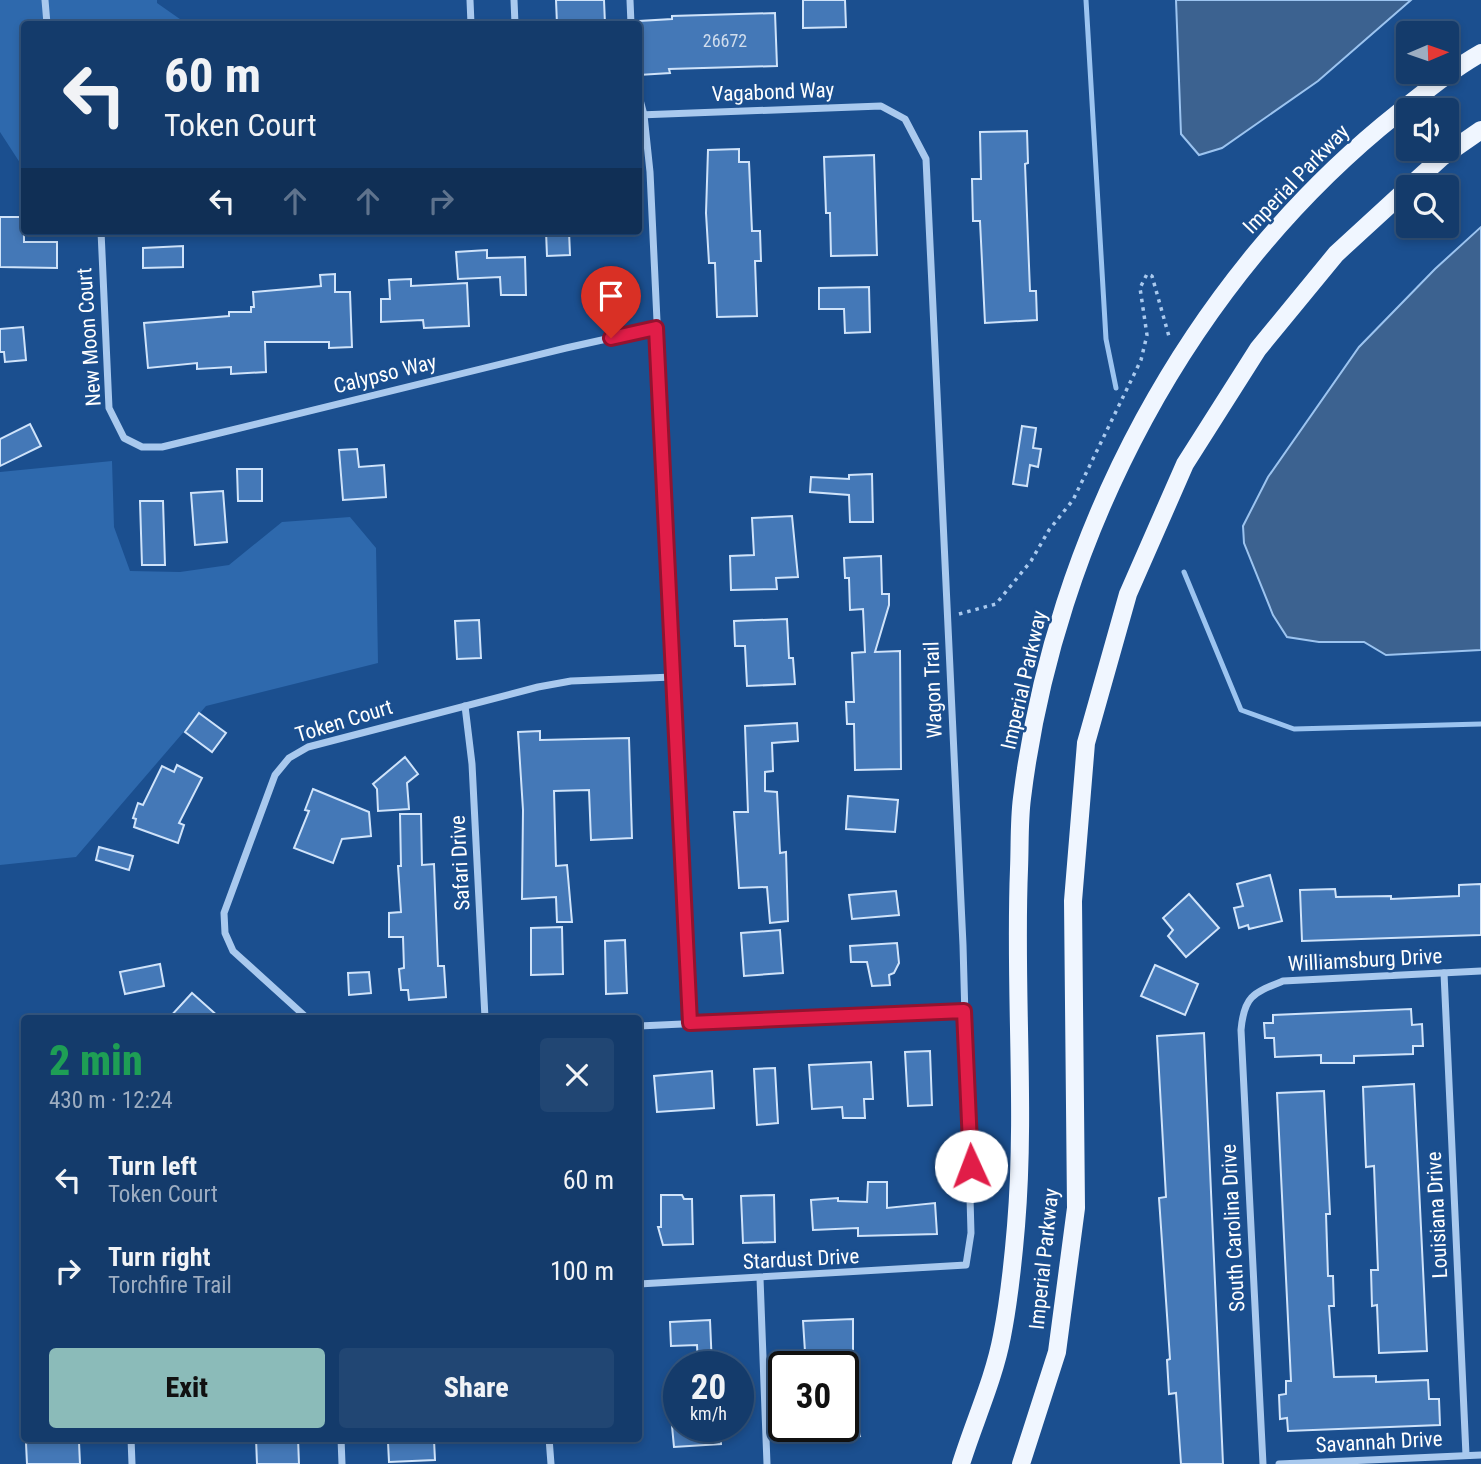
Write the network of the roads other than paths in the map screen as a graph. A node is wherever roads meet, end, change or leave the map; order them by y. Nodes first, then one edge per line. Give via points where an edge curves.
1 (45, 0) edge
2 (470, 0) edge
3 (514, 0) edge
4 (630, 0) edge
5 (47, 21) edge
6 (471, 21) edge
7 (515, 21) edge
8 (631, 21) edge
9 (1481, 53) edge
10 (642, 115) edge
11 (905, 119) joint
12 (642, 121) edge
13 (1481, 130) edge
14 (1422, 175) edge
15 (1396, 199) edge
16 (101, 235) edge
17 (656, 328) junction
18 (124, 438) joint
19 (673, 677) junction
20 (465, 706) junction
21 (1481, 971) edge
22 (1444, 973) junction
23 (1253, 993) joint
24 (964, 1011) junction
25 (304, 1015) edge
26 (485, 1015) edge
27 (690, 1023) junction
28 (642, 1026) edge
29 (965, 1265) joint
30 (760, 1278) junction
31 (642, 1284) edge
32 (131, 1442) edge
33 (341, 1442) edge
34 (549, 1442) edge
35 (1466, 1455) junction
36 (1481, 1455) edge
37 (132, 1464) edge
38 (342, 1464) edge
39 (551, 1464) edge
40 (767, 1464) edge
41 (961, 1464) edge
42 (1021, 1464) edge
43 (1263, 1464) edge
44 (1279, 1464) edge

1 - 5 street
2 - 6 street
3 - 7 street
4 - 8 street
9 - 41 main road, Imperial Parkway via 1349,152 1272,233 1220,298 1154,401 1087,537 1046,667 1021,799 1016,1225 1002,1338
10 - 11 street, Vagabond Way via 881,106
11 - 24 street, Wagon Trail via 926,159
12 - 17 street via 650,172
13 - 14 main road, Imperial Parkway
15 - 42 main road, Imperial Parkway via 1336,254 1258,349 1185,464 1128,594 1086,743 1073,901 1076,1208 1057,1352
16 - 18 street, New Moon Court via 109,408
17 - 18 street, Calypso Way via 162,447 142,447
17 - 19 street
19 - 20 street, Token Court via 571,681
19 - 27 street
20 - 25 street, Token Court via 308,747 289,758 275,775 224,913 225,933 240,959
20 - 26 street, Safari Drive
21 - 22 street, Williamsburg Drive
22 - 23 street, Williamsburg Drive via 1283,981
22 - 35 street, Louisiana Drive
23 - 43 street, South Carolina Drive via 1242,1010 1241,1030
24 - 27 street
24 - 29 street, Wagon Trail via 971,1233
27 - 28 street
29 - 30 street, Stardust Drive
30 - 31 street, Stardust Drive
30 - 40 street
32 - 37 street
33 - 38 street
34 - 39 street
35 - 36 street, Savannah Drive
35 - 44 street, Savannah Drive

